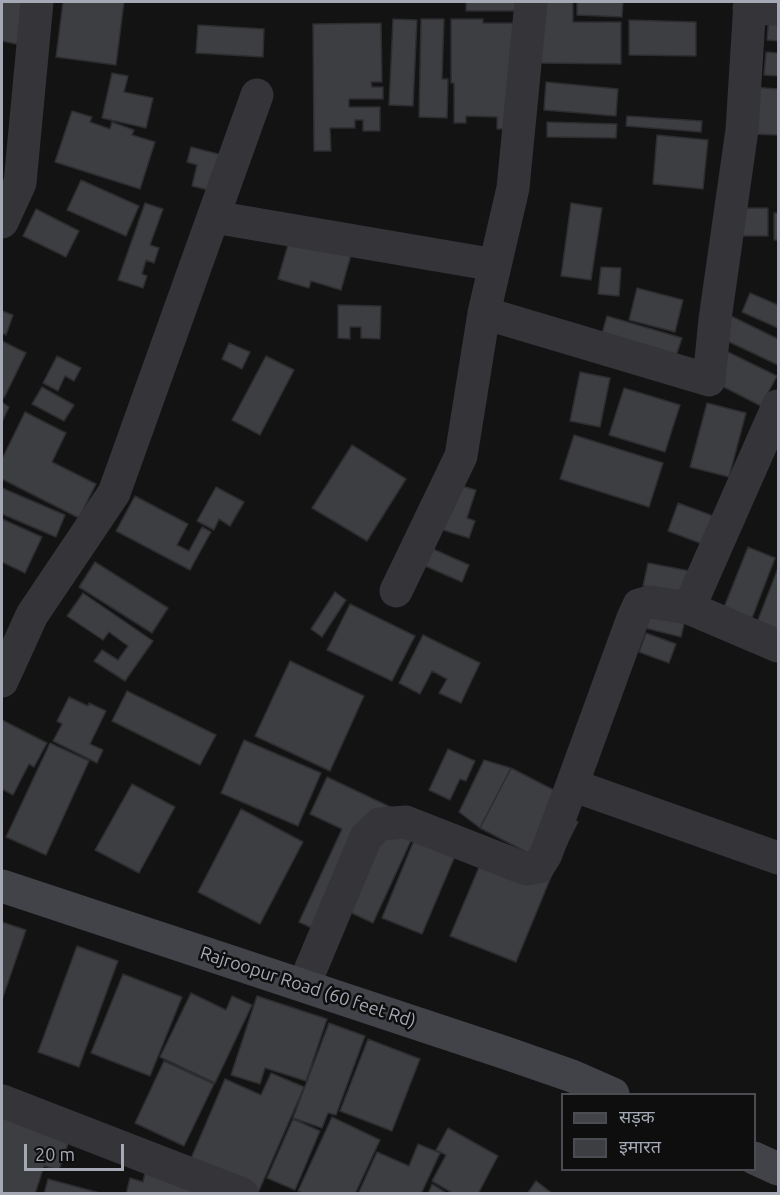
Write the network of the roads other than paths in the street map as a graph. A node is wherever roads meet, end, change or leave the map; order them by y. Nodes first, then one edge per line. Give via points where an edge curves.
1 (36, 2) edge
2 (531, 2) edge
3 (759, 6) edge
4 (257, 95) dead end
5 (214, 217) junction
6 (2, 222) edge
7 (495, 266) junction
8 (484, 313) junction
9 (778, 406) edge
10 (396, 591) dead end
11 (689, 608) junction
12 (778, 646) edge
13 (2, 681) edge
14 (572, 785) junction
15 (778, 858) edge
16 (2, 886) edge
17 (304, 985) junction
18 (609, 1093) edge
19 (2, 1101) edge
20 (756, 1159) edge
21 (778, 1169) edge
22 (242, 1194) edge

1 - 6 street via 20,183
2 - 7 street via 513,188
3 - 8 street via 709,380
4 - 5 street
5 - 7 street
5 - 13 street via 114,493 32,615
7 - 8 street
8 - 10 street via 461,456
9 - 11 street
11 - 12 street
11 - 14 street via 650,602 639,605
14 - 15 street
14 - 17 street via 538,867 526,869 406,822 380,825 366,837
16 - 17 main road, Rajroopur Road (60 feet Rd)
17 - 18 main road, Rajroopur Road (60 feet Rd) via 572,1076
19 - 22 street
20 - 21 main road

